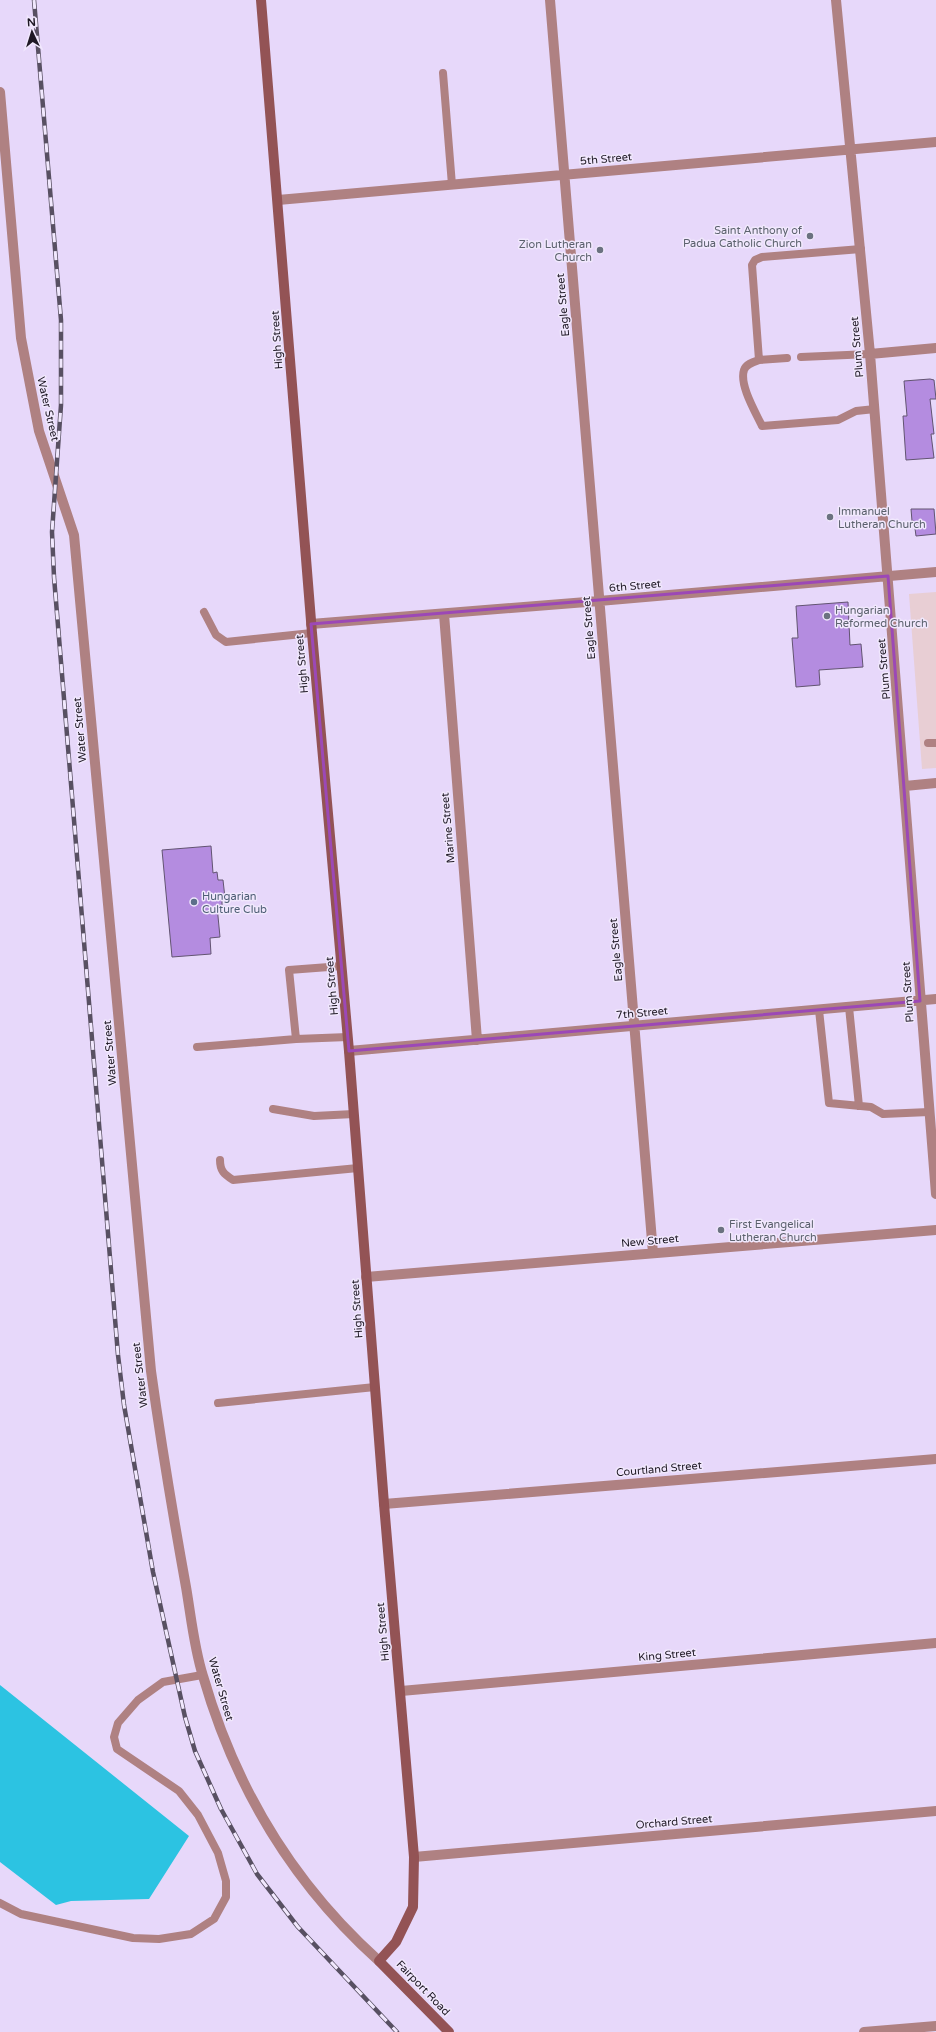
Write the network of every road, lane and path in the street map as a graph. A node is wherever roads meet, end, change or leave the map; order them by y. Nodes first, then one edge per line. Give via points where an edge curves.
1 (261, 0) edge
2 (550, 0) edge
3 (836, 0) edge
4 (443, 74) dead end
5 (0, 92) edge
6 (936, 142) edge
7 (851, 150) junction
8 (564, 175) junction
9 (452, 185) junction
10 (278, 200) junction
11 (860, 249) junction
12 (936, 348) edge
13 (870, 354) junction
14 (801, 357) dead end
15 (787, 358) dead end
16 (759, 360) junction
17 (875, 409) junction
18 (936, 572) edge
19 (888, 576) junction
20 (599, 601) junction
21 (204, 612) dead end
22 (444, 614) junction
23 (311, 628) junction
24 (936, 783) edge
25 (905, 786) junction
26 (342, 966) junction
27 (936, 1000) edge
28 (920, 1001) junction
29 (849, 1007) junction
30 (819, 1010) junction
31 (634, 1026) junction
32 (348, 1037) junction
33 (296, 1040) junction
34 (477, 1040) junction
35 (197, 1047) dead end
36 (349, 1051) junction
37 (860, 1106) junction
38 (273, 1109) dead end
39 (929, 1112) junction
40 (354, 1114) junction
41 (220, 1160) dead end
42 (358, 1168) junction
43 (936, 1194) edge
44 (936, 1230) edge
45 (653, 1253) junction
46 (366, 1277) junction
47 (375, 1387) junction
48 (218, 1403) dead end
49 (936, 1458) edge
50 (384, 1504) junction
51 (936, 1643) edge
52 (202, 1675) junction
53 (401, 1691) junction
54 (936, 1811) edge
55 (414, 1857) junction
56 (0, 1903) edge
57 (379, 1961) junction
58 (936, 2026) edge
59 (449, 2032) edge
60 (864, 2032) edge

1 - 10 street, High Street
2 - 8 street, Eagle Street
3 - 7 street, Plum Street
4 - 9 lane
5 - 52 street, Water Street via 21,338 39,431 74,535 150,1371 168,1490
6 - 7 street, 5th Street
7 - 8 street, 5th Street
7 - 11 street, Plum Street
8 - 9 street, 5th Street
8 - 20 street, Eagle Street
9 - 10 street, 5th Street
10 - 23 street, High Street
11 - 13 street, Plum Street
11 - 16 lane via 762,256 755,260 752,265
12 - 13 street
13 - 14 lane
13 - 17 street, Plum Street
15 - 16 lane
16 - 17 lane via 744,369 743,378 750,402 762,426 838,420 856,411
17 - 19 street, Plum Street
18 - 19 street, 6th Street
19 - 20 street, 6th Street
19 - 25 street, Plum Street
20 - 22 street, 6th Street
20 - 31 street, Eagle Street
21 - 23 lane via 216,635 226,642
22 - 23 street, 6th Street
22 - 34 street, Marine Street
23 - 26 street, High Street
24 - 25 street
25 - 28 street, Plum Street
26 - 32 street, High Street
26 - 33 lane via 289,970
27 - 28 street, 7th Street
28 - 29 street, 7th Street
28 - 39 street, Plum Street
29 - 30 street, 7th Street
29 - 37 lane
30 - 31 street, 7th Street
30 - 37 lane via 829,1102
31 - 34 street, 7th Street
31 - 45 street, Eagle Street
32 - 33 lane
32 - 36 street, High Street
33 - 35 lane
34 - 36 street, 7th Street
36 - 40 street, High Street
37 - 39 lane via 871,1107 883,1114
38 - 40 lane via 314,1116
39 - 43 street, Plum Street
40 - 42 street, High Street
41 - 42 lane via 220,1168 234,1180
42 - 46 street, High Street
44 - 45 street, New Street
45 - 46 street, New Street
46 - 47 street, High Street
47 - 48 lane
47 - 50 street, High Street
49 - 50 street, Courtland Street
50 - 53 street, High Street
51 - 53 street, King Street
52 - 56 lane via 163,1682 138,1700 118,1723 114,1737 117,1749 179,1791 198,1815 218,1853 226,1881 226,1897 214,1919 191,1934 159,1939 140,1938 21,1914
52 - 57 street, Water Street via 218,1724 242,1781 266,1825 317,1897 349,1934
53 - 55 street, High Street
54 - 55 street, Orchard Street
55 - 57 street, High Street via 413,1907 396,1942
57 - 59 street, Fairport Road
58 - 60 street

